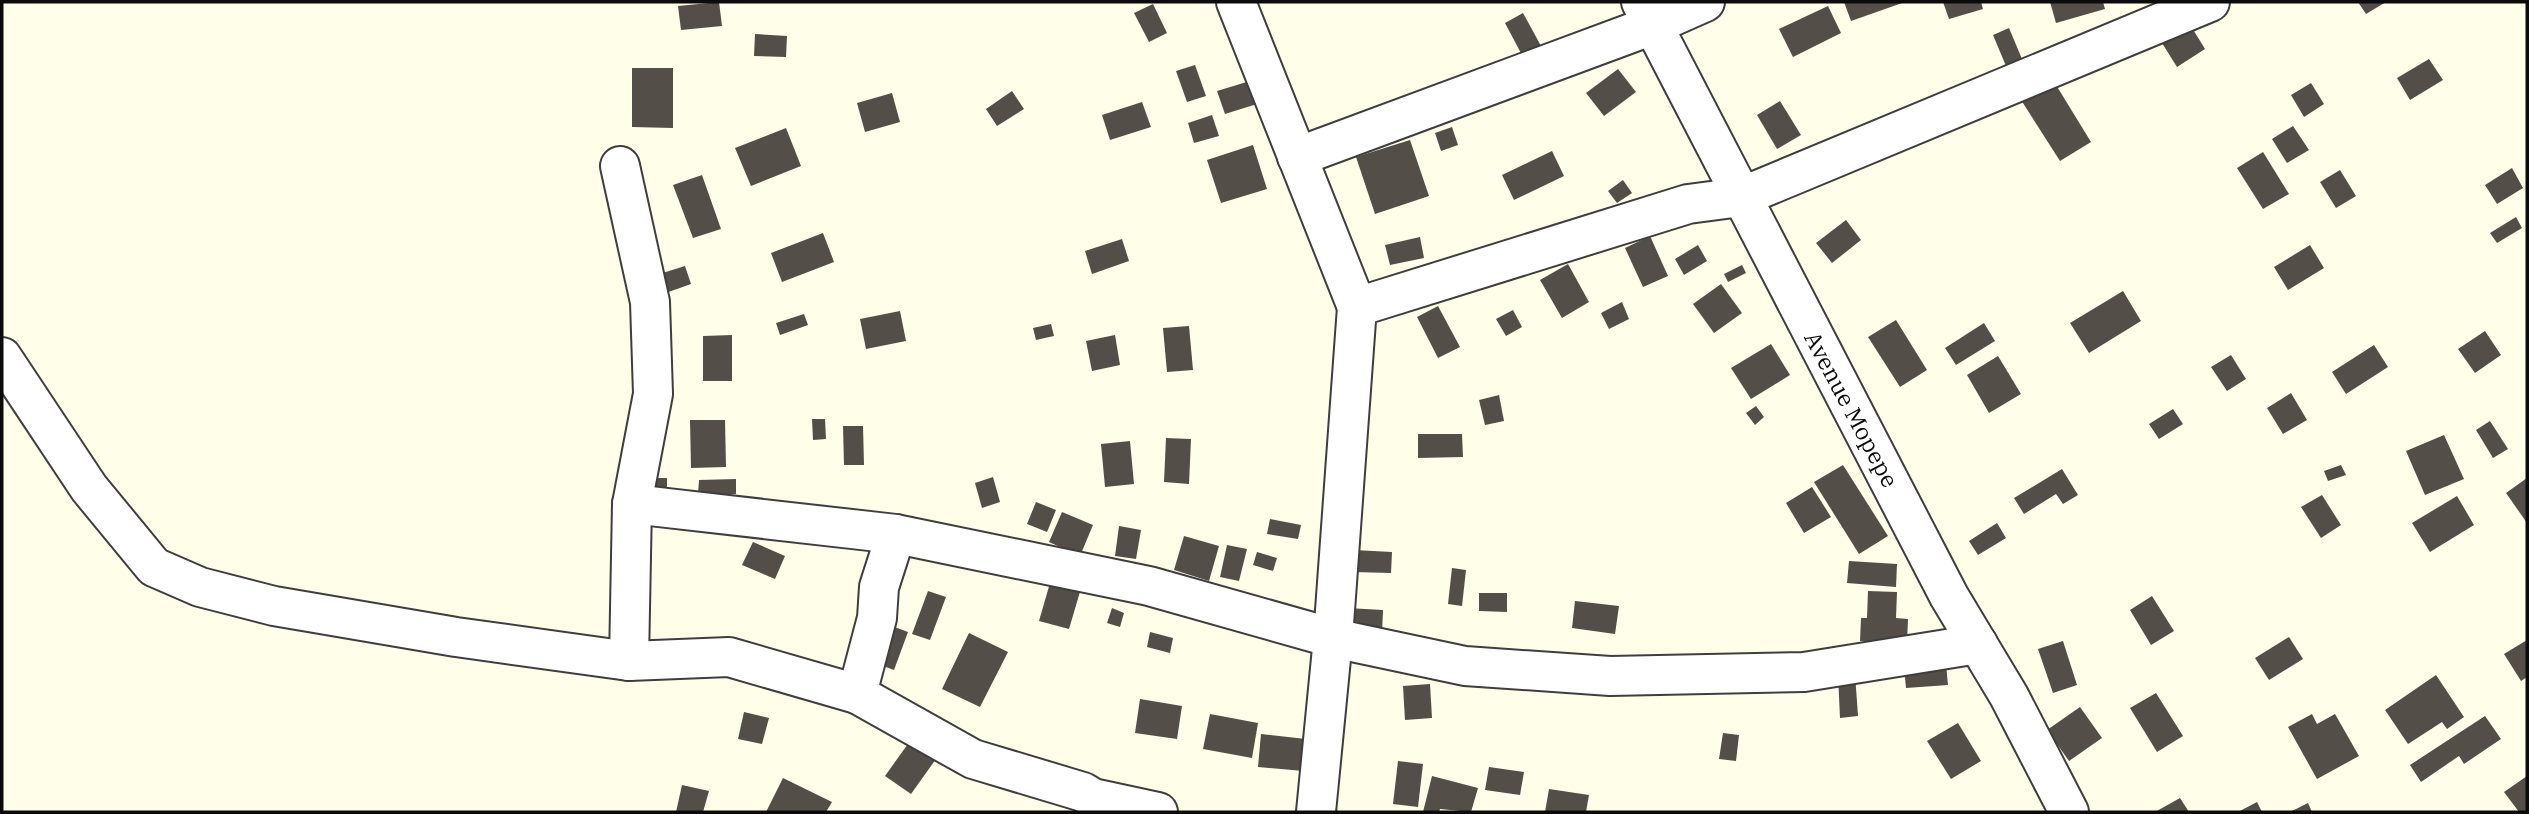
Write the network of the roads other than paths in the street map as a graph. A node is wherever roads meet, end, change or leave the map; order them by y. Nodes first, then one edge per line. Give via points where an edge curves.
1 (1236, 2) edge
2 (1704, 2) edge
3 (2210, 2) edge
4 (1647, 14) edge
5 (1297, 157) junction
6 (620, 166) dead end
7 (1741, 197) junction
8 (1357, 306) junction
9 (2, 357) edge
10 (632, 504) junction
11 (896, 534) junction
12 (1333, 638) junction
13 (1978, 644) junction
14 (629, 661) junction
15 (857, 694) junction
16 (1092, 805) edge
17 (1158, 812) edge
18 (1316, 812) edge
19 (2070, 812) edge

1 - 5 street
2 - 4 street
3 - 7 street
4 - 5 street
4 - 7 street, Avenue Mopepe
5 - 8 street
6 - 10 street via 651,315 653,394
7 - 8 street via 1688,204
7 - 13 street, Avenue Mopepe
8 - 12 street
9 - 14 street via 89,488 154,567 200,587 274,606
10 - 11 street
10 - 14 street
11 - 12 street via 1149,586
11 - 15 street via 878,587 877,618
12 - 13 street via 1465,666 1610,676 1804,672
12 - 18 street
13 - 19 street, Avenue Mopepe
14 - 15 street via 729,657
15 - 16 street via 973,759 1083,792
16 - 17 street

